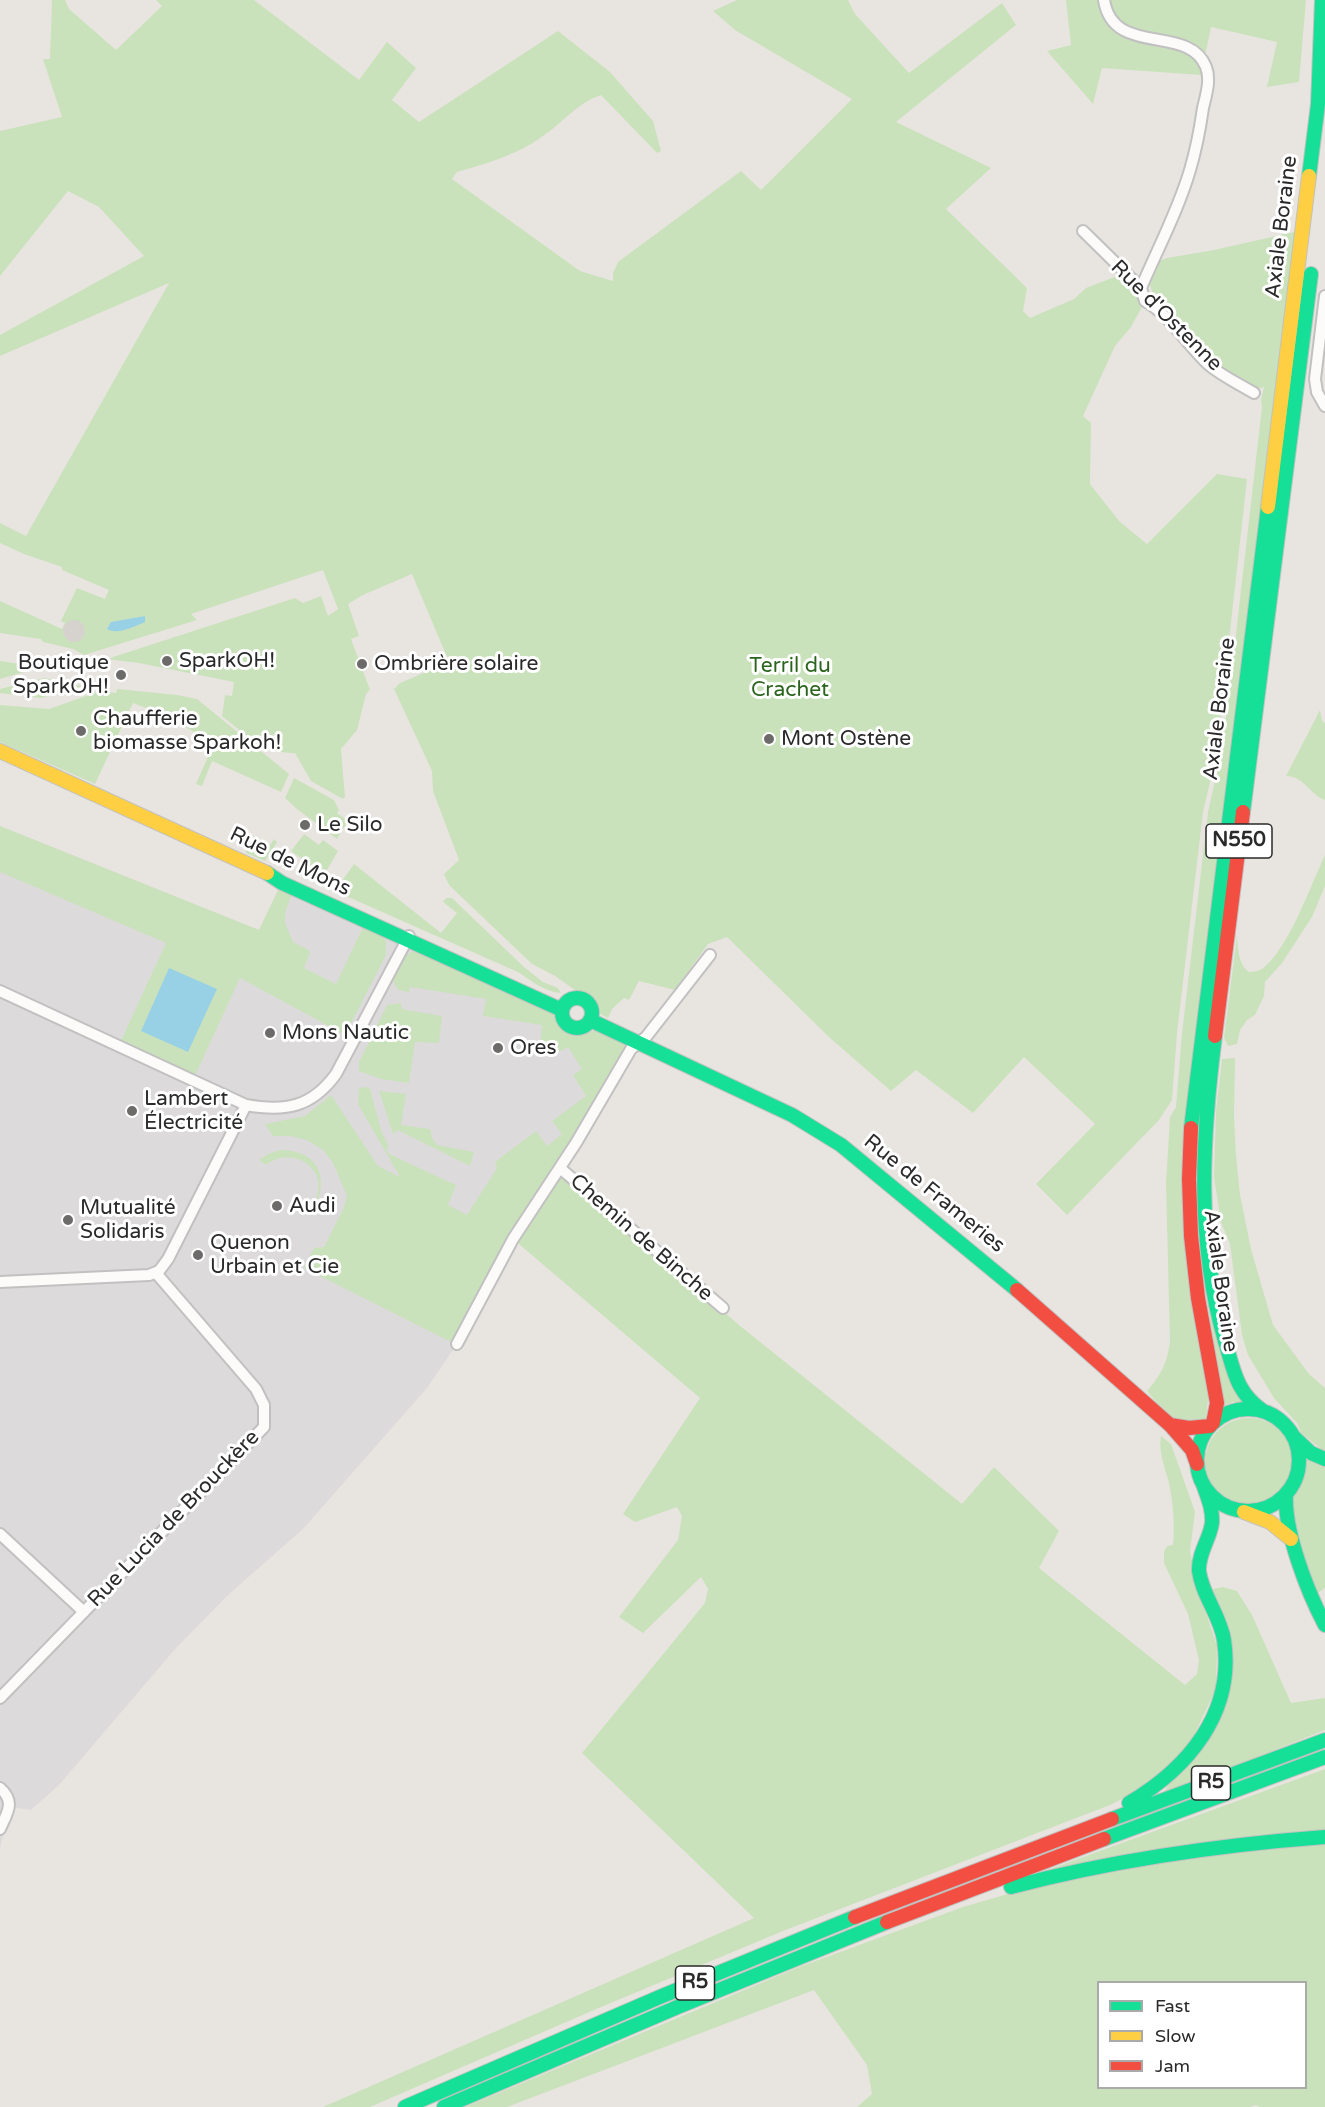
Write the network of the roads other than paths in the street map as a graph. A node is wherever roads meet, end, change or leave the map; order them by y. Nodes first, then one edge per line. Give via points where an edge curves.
1 (1104, 0) edge
2 (1322, 0) edge
3 (1325, 158) edge
4 (1321, 191) dead end
5 (1083, 231) dead end
6 (1306, 261) junction
7 (1141, 288) junction
8 (1325, 296) edge
9 (1254, 393) dead end
10 (1325, 406) edge
11 (0, 751) edge
12 (409, 937) junction
13 (710, 955) dead end
14 (0, 991) edge
15 (564, 1006) junction
16 (590, 1020) junction
17 (639, 1043) junction
18 (246, 1106) junction
19 (560, 1168) junction
20 (156, 1273) junction
21 (0, 1282) edge
22 (723, 1308) dead end
23 (457, 1344) dead end
24 (1263, 1411) junction
25 (1212, 1424) junction
26 (1170, 1425) junction
27 (1295, 1438) junction
28 (1325, 1459) edge
29 (1197, 1464) junction
30 (1204, 1487) junction
31 (1286, 1495) junction
32 (1244, 1512) junction
33 (0, 1534) edge
34 (1292, 1539) junction
35 (84, 1612) junction
36 (1325, 1625) edge
37 (0, 1698) edge
38 (1325, 1740) edge
39 (1325, 1758) edge
40 (0, 1788) edge
41 (1096, 1826) junction
42 (0, 1829) edge
43 (1325, 1837) edge
44 (930, 1905) junction
45 (405, 2107) edge
46 (444, 2107) edge

1 - 7 street via 1109,20 1121,29 1195,51 1207,69 1190,172
2 - 6 main road, Axiale Boraine / N550 via 1318,104 1305,215
3 - 4 main road, Axiale Boraine
5 - 7 street, Rue d'Ostenne
6 - 24 main road, Axiale Boraine / N550 via 1203,1155 1205,1229 1221,1326 1245,1396
6 - 25 main road, Axiale Boraine / N550 via 1191,1121 1191,1236 1217,1403
7 - 9 street, Rue d'Ostenne via 1145,301 1211,366
8 - 10 street via 1315,379
11 - 12 main road, Rue de Mons
12 - 15 main road, Rue de Mons
12 - 18 street via 326,1087 296,1106
13 - 17 street, Chemin de Binche
14 - 18 street
15 - 16 main road via 565,1023 573,1028 585,1026
15 - 16 main road via 576,997 587,1001 592,1011
16 - 17 main road
17 - 19 street, Chemin de Binche via 631,1049
17 - 26 main road, Rue de Frameries via 792,1114 841,1145 1014,1287
18 - 20 street via 168,1259
19 - 22 street, Chemin de Binche
19 - 23 street, Chemin de Binche via 513,1239
20 - 21 street
20 - 35 street, Rue Lucia de Brouckère via 256,1389 264,1405 264,1427
24 - 25 main road via 1242,1409
24 - 27 main road via 1282,1421
25 - 26 main road via 1190,1428
25 - 29 main road via 1200,1444
26 - 29 main road, Rue de Frameries via 1192,1450
27 - 28 main road via 1311,1453
27 - 31 main road via 1299,1468
29 - 30 main road
30 - 32 main road via 1221,1504
30 - 41 main road via 1212,1523 1201,1551 1200,1576 1217,1613 1226,1664 1217,1710 1197,1747 1165,1781
31 - 32 main road via 1271,1507
31 - 34 main road via 1286,1518
32 - 34 main road via 1266,1519
33 - 35 street
34 - 36 main road via 1309,1595
35 - 37 street, Rue Lucia de Brouckère
38 - 41 main road, R5
39 - 44 main road, R5
40 - 42 street via 8,1794 10,1807
41 - 45 main road, R5 via 816,1932
43 - 44 main road via 1130,1860 1035,1880 950,1905
44 - 46 main road, R5 via 628,2027

